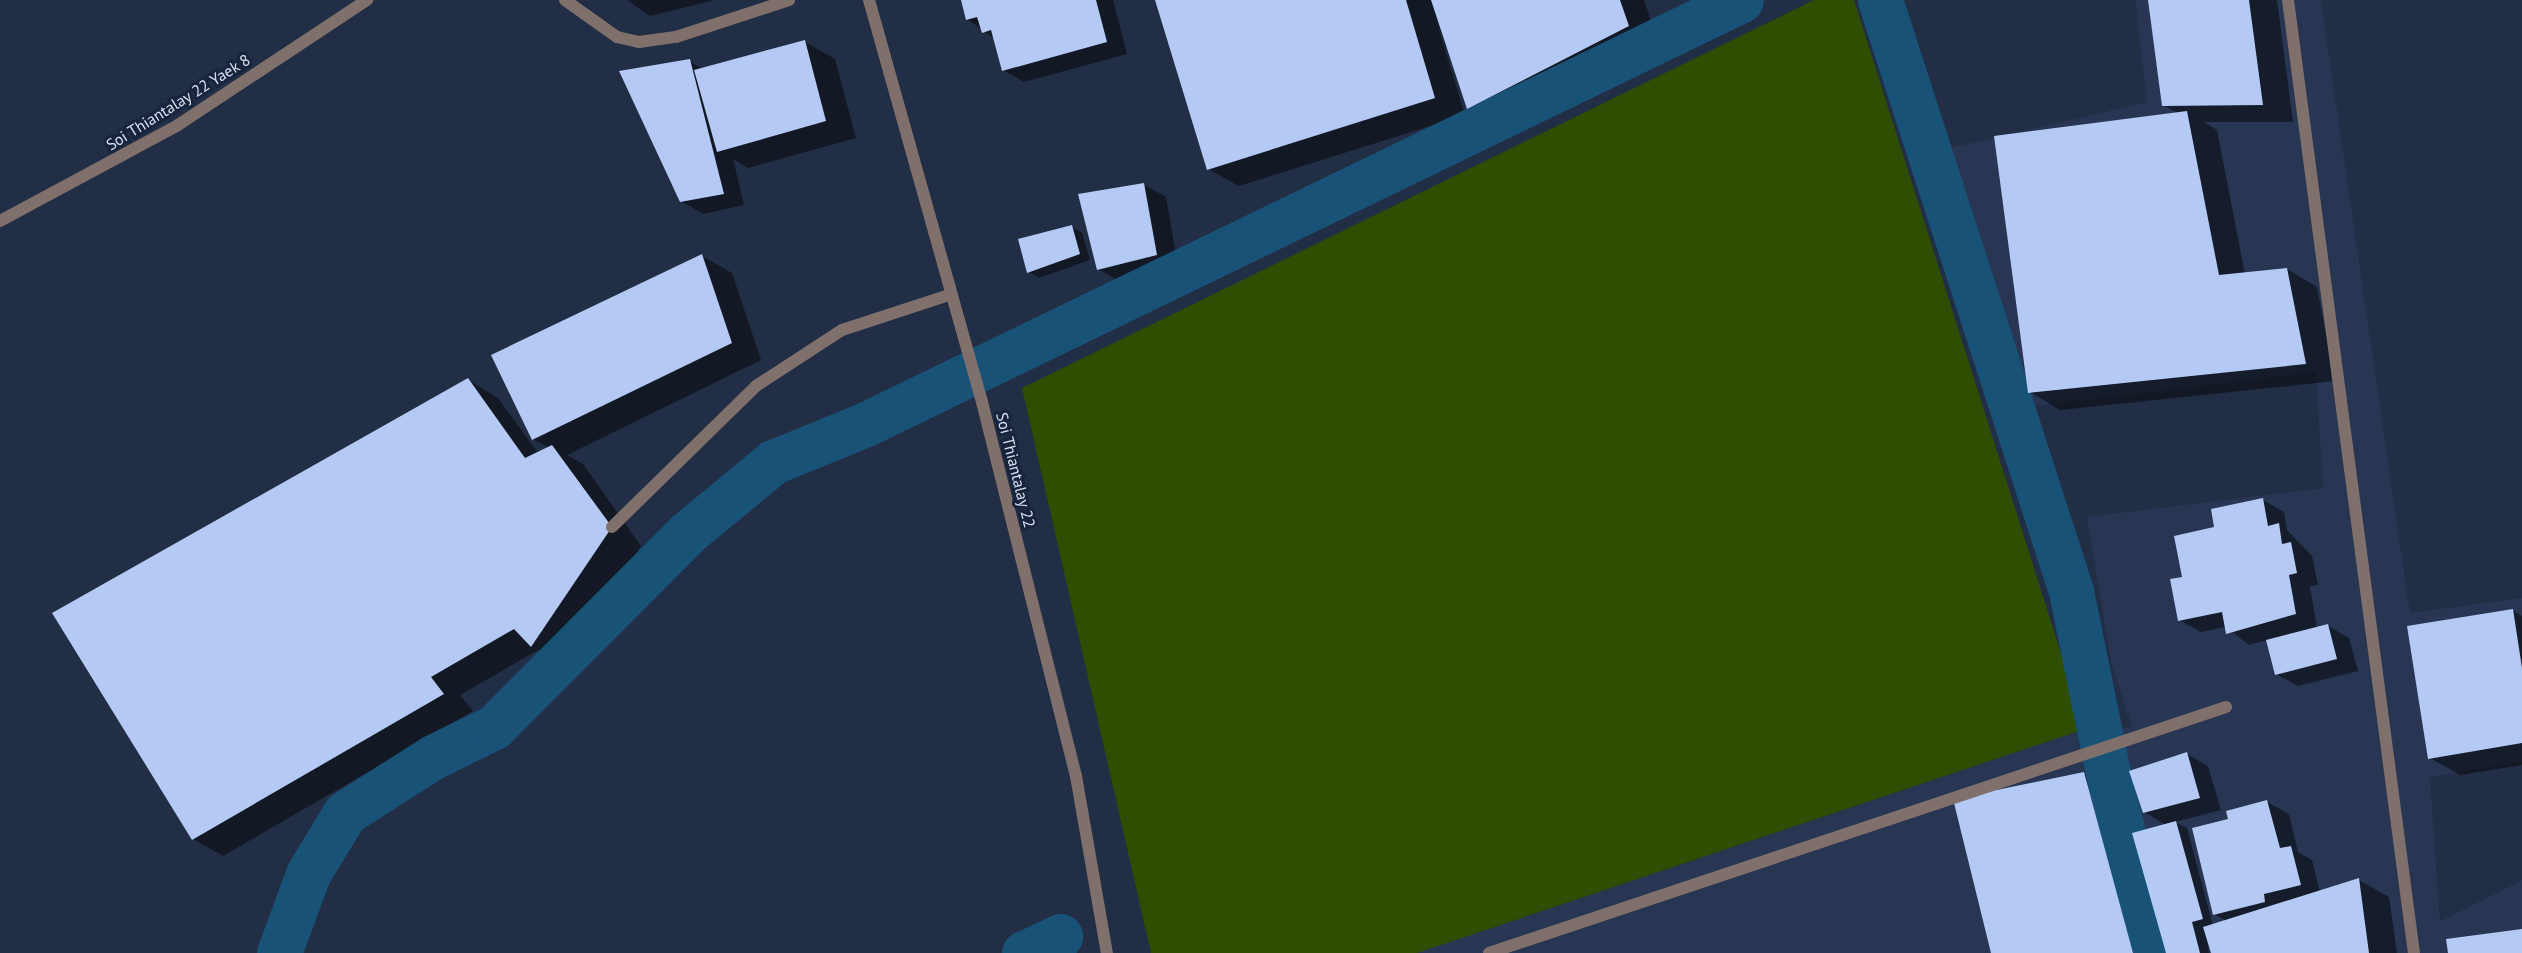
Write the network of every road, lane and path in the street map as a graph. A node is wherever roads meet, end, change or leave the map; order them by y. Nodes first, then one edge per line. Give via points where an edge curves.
1 (367, 0) edge
2 (565, 0) edge
3 (789, 0) edge
4 (869, 0) edge
5 (2288, 0) edge
6 (0, 221) edge
7 (949, 295) junction
8 (612, 527) dead end
9 (2226, 707) dead end
10 (1107, 953) edge
11 (1489, 953) edge
12 (2414, 953) edge

1 - 6 street, Soi Thiantalay 22 Yaek 8 via 178,125
2 - 3 street via 617,37 639,42 676,37
4 - 7 street, Soi Thiantalay 22
5 - 12 street
7 - 8 street via 842,330 756,386
7 - 10 street, Soi Thiantalay 22 via 982,402 1076,776
9 - 11 street

